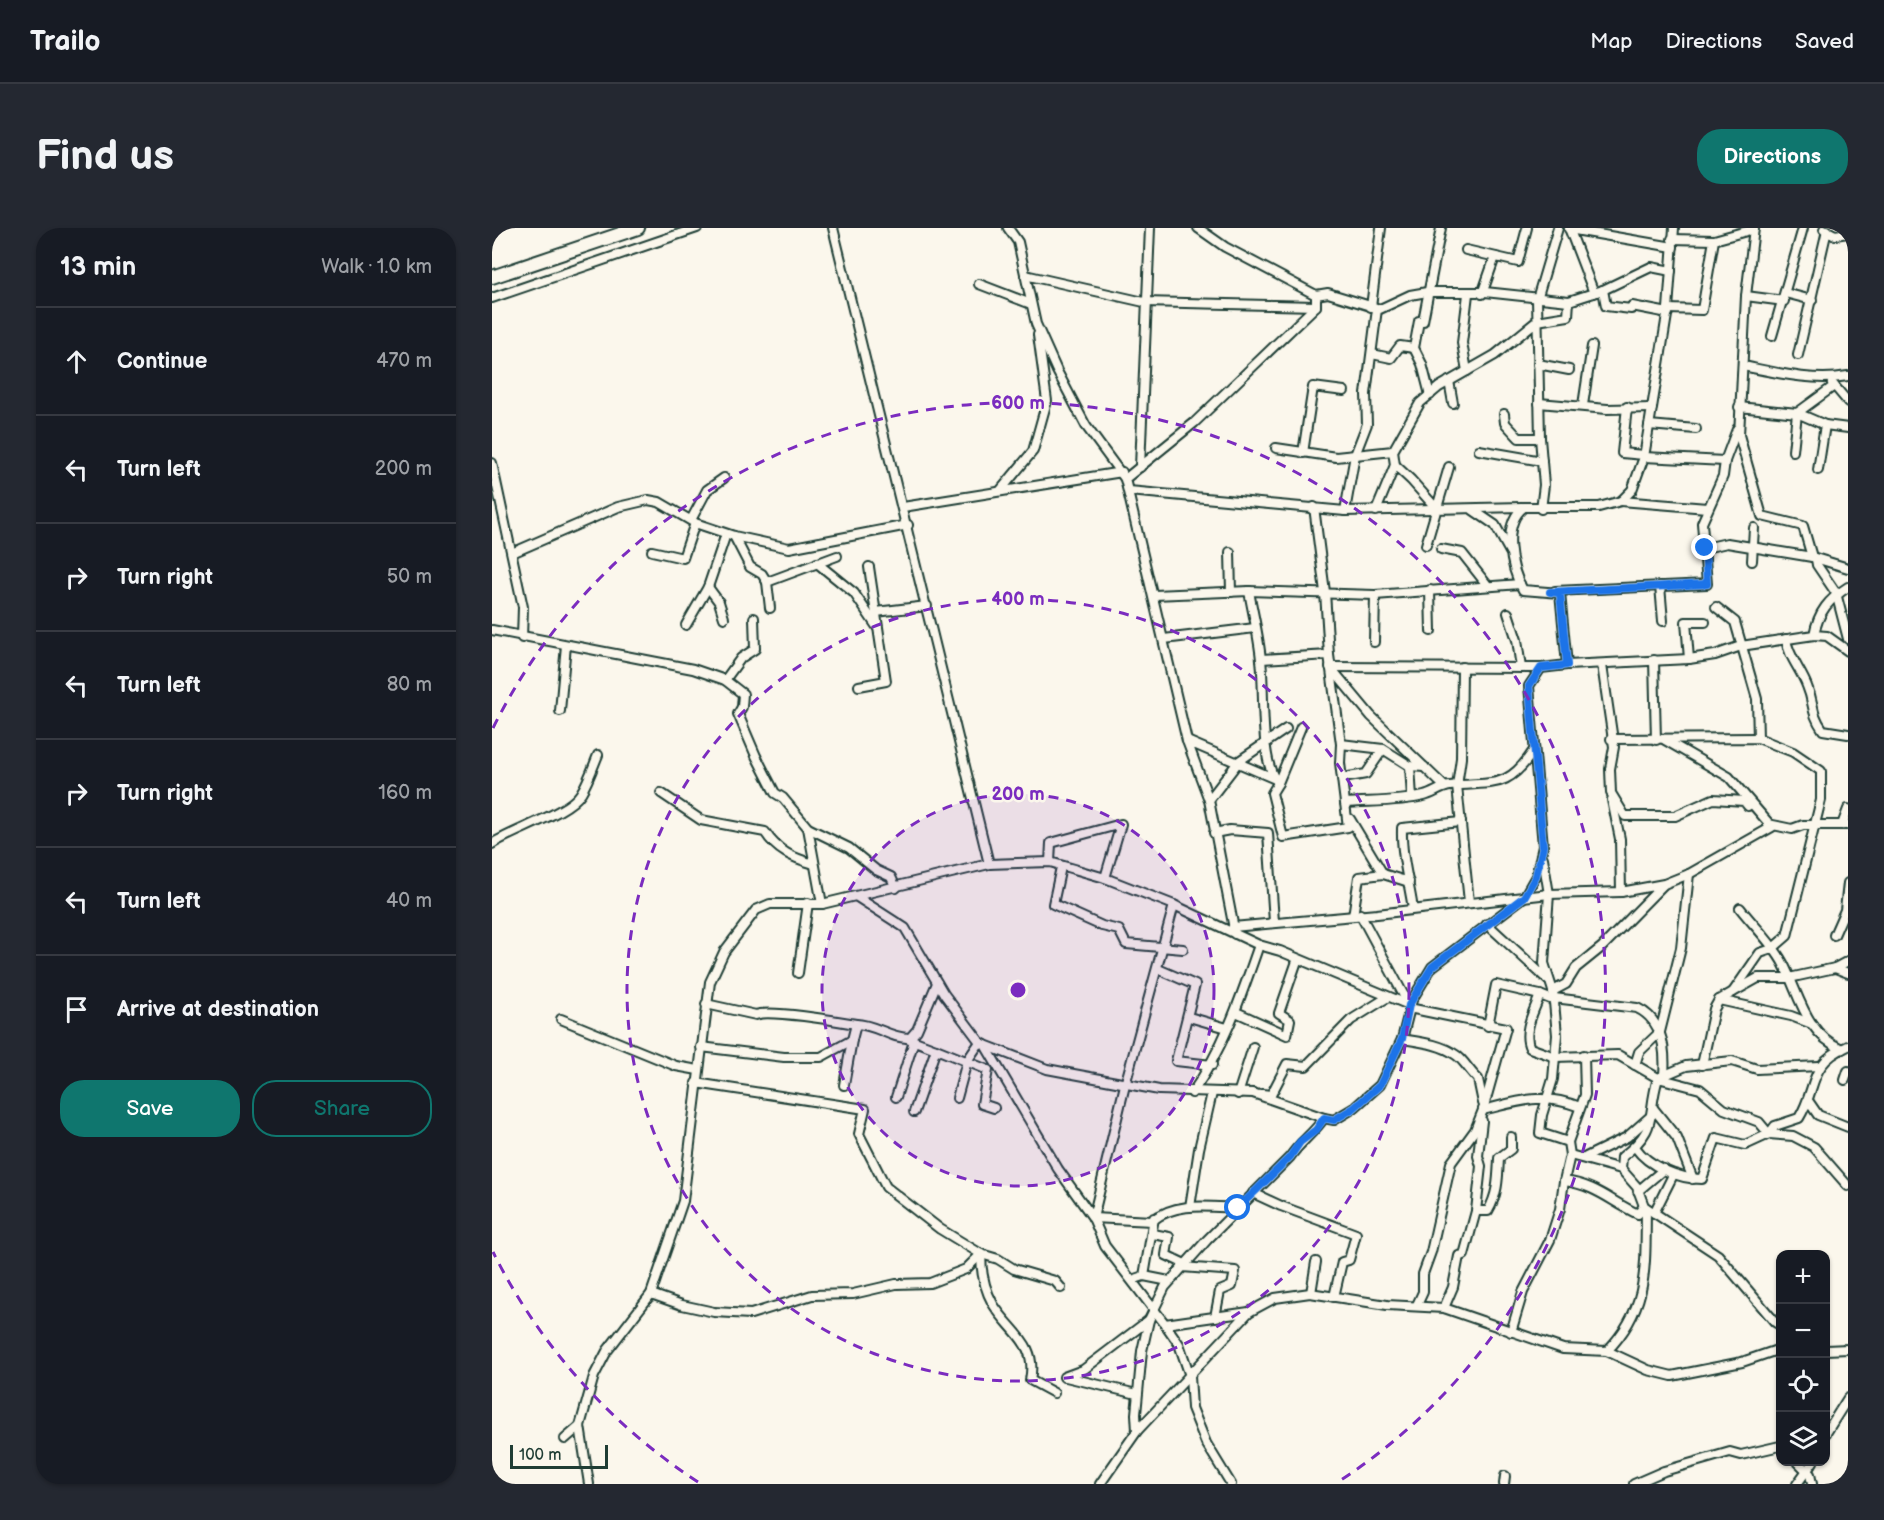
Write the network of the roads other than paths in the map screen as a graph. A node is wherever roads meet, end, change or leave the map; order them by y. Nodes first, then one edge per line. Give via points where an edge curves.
1 (639, 228) edge
2 (697, 228) edge
3 (833, 228) edge
4 (1008, 228) edge
5 (1150, 228) edge
6 (1198, 228) edge
7 (1381, 228) edge
8 (1441, 228) edge
9 (1527, 228) edge
10 (1558, 228) edge
11 (1569, 228) edge
12 (1674, 228) edge
13 (1803, 228) edge
14 (1754, 229) edge
15 (1825, 229) edge
16 (1848, 233) edge
17 (1714, 240) junction
18 (1673, 243) junction
19 (1467, 250) dead end
20 (1495, 256) junction
21 (1671, 271) junction
22 (1025, 275) junction
23 (492, 278) edge
24 (979, 284) dead end
25 (1604, 290) junction
26 (1467, 291) junction
27 (1427, 292) junction
28 (1594, 293) junction
29 (1482, 294) junction
30 (1317, 295) junction
31 (1746, 296) junction
32 (1784, 297) junction
33 (492, 298) edge
34 (1537, 299) junction
35 (1812, 300) junction
36 (1569, 301) junction
37 (1147, 302) junction
38 (1031, 304) junction
39 (1316, 306) junction
40 (1374, 308) junction
41 (1668, 311) junction
42 (1537, 321) junction
43 (1036, 324) junction
44 (1772, 336) dead end
45 (1592, 346) dead end
46 (1414, 348) junction
47 (1372, 354) junction
48 (1798, 355) dead end
49 (1538, 364) junction
50 (1743, 366) junction
51 (1569, 370) dead end
52 (1467, 371) junction
53 (1848, 376) edge
54 (1449, 381) junction
55 (1832, 383) junction
56 (1344, 391) dead end
57 (1430, 394) junction
58 (1848, 402) edge
59 (1453, 403) dead end
60 (1539, 403) junction
61 (1583, 405) junction
62 (1627, 407) junction
63 (1739, 407) junction
64 (1652, 408) junction
65 (1797, 413) junction
66 (1504, 414) dead end
67 (1739, 423) junction
68 (1649, 425) junction
69 (1825, 425) junction
70 (1848, 428) edge
71 (1696, 429) dead end
72 (1540, 438) junction
73 (1276, 448) dead end
74 (1479, 450) dead end
75 (1393, 451) junction
76 (1793, 451) dead end
77 (1303, 453) junction
78 (1355, 455) junction
79 (1644, 456) junction
80 (1542, 461) junction
81 (1725, 461) junction
82 (492, 463) edge
83 (1395, 465) junction
84 (1140, 467) junction
85 (1449, 467) dead end
86 (1818, 470) dead end
87 (1124, 475) junction
88 (724, 478) dead end
89 (1000, 491) junction
90 (1129, 491) junction
91 (1620, 501) junction
92 (496, 502) edge
93 (903, 507) junction
94 (1314, 507) junction
95 (1437, 507) junction
96 (1524, 507) junction
97 (1707, 508) junction
98 (1541, 509) junction
99 (1472, 510) junction
100 (1345, 511) junction
101 (1376, 511) junction
102 (693, 522) junction
103 (908, 525) junction
104 (1754, 528) dead end
105 (730, 535) junction
106 (1426, 545) dead end
107 (1751, 546) junction
108 (1705, 548) junction
109 (1441, 549) dead end
110 (652, 550) dead end
111 (1230, 552) dead end
112 (512, 553) junction
113 (1510, 553) junction
114 (837, 556) dead end
115 (1814, 558) junction
116 (1752, 561) dead end
117 (817, 563) junction
118 (869, 567) dead end
119 (1848, 568) edge
120 (767, 582) junction
121 (1520, 584) junction
122 (1488, 586) junction
123 (1660, 586) junction
124 (708, 587) junction
125 (1848, 587) edge
126 (1430, 590) junction
127 (1250, 591) junction
128 (1231, 592) junction
129 (1325, 592) junction
130 (1550, 592) junction
131 (1836, 593) junction
132 (1154, 595) junction
133 (1375, 595) junction
134 (927, 606) junction
135 (1716, 607) dead end
136 (770, 608) dead end
137 (876, 612) junction
138 (1508, 613) dead end
139 (724, 618) dead end
140 (754, 618) dead end
141 (1663, 621) dead end
142 (1705, 622) dead end
143 (686, 625) dead end
144 (1255, 628) junction
145 (492, 630) edge
146 (878, 630) junction
147 (1431, 631) dead end
148 (1814, 635) junction
149 (522, 638) junction
150 (1164, 639) junction
151 (1786, 639) junction
152 (1848, 639) edge
153 (1374, 642) dead end
154 (566, 645) junction
155 (1741, 646) junction
156 (1848, 651) edge
157 (1329, 655) junction
158 (1262, 659) junction
159 (1689, 659) junction
160 (1654, 660) junction
161 (1567, 665) junction
162 (1602, 665) junction
163 (1330, 667) junction
164 (1462, 667) junction
165 (1521, 668) junction
166 (1541, 668) junction
167 (724, 680) junction
168 (859, 686) dead end
169 (560, 711) dead end
170 (1301, 727) dead end
171 (1286, 729) dead end
172 (1848, 734) edge
173 (1758, 738) junction
174 (1611, 739) junction
175 (1661, 740) junction
176 (1187, 741) junction
177 (1265, 742) junction
178 (1341, 744) junction
179 (1383, 749) junction
180 (1534, 750) junction
181 (598, 755) dead end
182 (1239, 761) junction
183 (1410, 766) junction
184 (1424, 767) junction
185 (1343, 778) junction
186 (1276, 780) junction
187 (1457, 786) junction
188 (1445, 787) junction
189 (661, 793) dead end
190 (1611, 793) junction
191 (1412, 798) junction
192 (1209, 800) junction
193 (1345, 803) junction
194 (1848, 809) edge
195 (1346, 812) junction
196 (1461, 822) junction
197 (1814, 825) junction
198 (1845, 825) edge
199 (1772, 827) junction
200 (808, 828) junction
201 (1214, 832) junction
202 (492, 844) edge
203 (1542, 855) junction
204 (1050, 862) junction
205 (814, 864) junction
206 (989, 864) junction
207 (1061, 867) junction
208 (1383, 874) junction
209 (1689, 874) junction
210 (1105, 878) junction
211 (1409, 882) junction
212 (1664, 884) junction
213 (1847, 887) edge
214 (896, 888) junction
215 (1621, 892) junction
216 (1549, 894) junction
217 (857, 897) junction
218 (1524, 897) junction
219 (1469, 902) junction
220 (808, 903) junction
221 (822, 904) junction
222 (1174, 905) junction
223 (1740, 908) dead end
224 (1413, 909) junction
225 (1846, 911) edge
226 (1356, 915) junction
227 (1274, 922) junction
228 (1487, 924) junction
229 (1234, 930) junction
230 (1834, 935) dead end
231 (1259, 945) junction
232 (1162, 948) junction
233 (1183, 949) dead end
234 (1772, 949) junction
235 (1297, 961) junction
236 (1848, 961) edge
237 (1835, 968) junction
238 (1158, 969) junction
239 (798, 973) dead end
240 (1848, 973) edge
241 (1789, 978) junction
242 (1550, 981) junction
243 (937, 982) junction
244 (1734, 992) junction
245 (1540, 995) junction
246 (1554, 997) junction
247 (1388, 998) junction
248 (1719, 1000) junction
249 (706, 1004) junction
250 (1409, 1007) junction
251 (1236, 1011) junction
252 (1189, 1017) junction
253 (561, 1019) dead end
254 (856, 1024) junction
255 (1812, 1024) junction
256 (1488, 1026) junction
257 (1227, 1028) junction
258 (1660, 1032) junction
259 (1402, 1039) junction
260 (852, 1040) junction
261 (910, 1040) junction
262 (982, 1044) junction
263 (701, 1047) junction
264 (1253, 1047) dead end
265 (1845, 1047) edge
266 (936, 1049) junction
267 (1584, 1055) junction
268 (1555, 1057) junction
269 (968, 1061) junction
270 (1212, 1065) junction
271 (1635, 1065) junction
272 (1702, 1065) junction
273 (1819, 1066) junction
274 (698, 1070) junction
275 (1848, 1071) edge
276 (1661, 1076) junction
277 (1845, 1080) dead end
278 (696, 1083) junction
279 (844, 1085) dead end
280 (1125, 1085) junction
281 (1192, 1093) junction
282 (1212, 1093) junction
283 (1253, 1093) junction
284 (1238, 1094) junction
285 (896, 1097) dead end
286 (1546, 1097) junction
287 (957, 1098) dead end
288 (1809, 1101) junction
289 (1580, 1107) junction
290 (994, 1108) dead end
291 (1483, 1110) junction
292 (1652, 1111) junction
293 (914, 1112) dead end
294 (1324, 1118) junction
295 (1848, 1127) edge
296 (1769, 1134) junction
297 (1510, 1137) dead end
298 (1568, 1142) junction
299 (1635, 1147) junction
300 (1570, 1155) junction
301 (1586, 1158) junction
302 (1621, 1169) junction
303 (1664, 1169) junction
304 (1673, 1175) junction
305 (1693, 1179) junction
306 (1563, 1181) junction
307 (1848, 1186) edge
308 (1638, 1191) junction
309 (1253, 1193) junction
310 (1190, 1207) junction
311 (1645, 1207) junction
312 (1238, 1208) junction
313 (1476, 1211) junction
314 (1654, 1213) junction
315 (1093, 1218) junction
316 (1154, 1218) junction
317 (1153, 1234) junction
318 (981, 1254) junction
319 (1316, 1262) dead end
320 (1183, 1265) junction
321 (1144, 1276) junction
322 (1132, 1280) junction
323 (1169, 1281) junction
324 (1061, 1288) dead end
325 (1311, 1293) junction
326 (651, 1294) junction
327 (1334, 1297) junction
328 (1417, 1305) junction
329 (1444, 1308) junction
330 (1154, 1310) junction
331 (1249, 1312) junction
332 (1215, 1317) junction
333 (1149, 1320) junction
334 (1776, 1323) edge
335 (1165, 1324) junction
336 (1511, 1332) junction
337 (1830, 1349) edge
338 (1848, 1349) edge
339 (1776, 1350) edge
340 (1606, 1351) junction
341 (1190, 1376) junction
342 (1054, 1393) dead end
343 (1137, 1394) junction
344 (1847, 1396) edge
345 (1838, 1410) junction
346 (1830, 1417) edge
347 (580, 1426) junction
348 (1830, 1426) edge
349 (1137, 1431) junction
350 (565, 1439) dead end
351 (1776, 1447) edge
352 (1802, 1466) edge
353 (1810, 1466) edge
354 (1806, 1471) junction
355 (589, 1484) edge
356 (1100, 1484) edge
357 (1231, 1484) edge
358 (1635, 1484) edge
359 (1797, 1484) edge
360 (1812, 1484) edge

1 - 23 highway
2 - 33 street
3 - 93 street
4 - 22 street via 1018,242
5 - 37 street
6 - 30 street
7 - 40 street
8 - 27 street
9 - 20 street via 1518,262
10 - 34 street
11 - 18 street
11 - 28 street
12 - 18 street
13 - 32 street
14 - 17 street
14 - 31 street
15 - 16 street via 1835,235
15 - 35 street
17 - 18 street
17 - 41 street via 1702,310
18 - 21 street
19 - 20 street
20 - 29 street
21 - 25 street via 1651,267
21 - 41 street
22 - 37 street
22 - 38 street
24 - 38 street
25 - 28 street
25 - 41 street via 1606,306
26 - 27 street
26 - 29 street
26 - 52 street via 1462,344
27 - 40 street
27 - 46 street
28 - 36 street
29 - 34 street
30 - 39 street
30 - 40 street via 1328,293
31 - 32 street
31 - 50 street
32 - 35 street
32 - 44 street
34 - 36 street
34 - 42 street
35 - 48 street
36 - 42 street via 1568,316
37 - 39 street
37 - 84 street
38 - 43 street
39 - 84 street via 1194,423
40 - 47 street
41 - 64 street
42 - 49 street
42 - 52 street via 1495,355
43 - 87 street via 1086,426
43 - 89 street via 1047,401 1033,451
45 - 61 street
46 - 47 street via 1400,346 1391,358
46 - 57 street
47 - 78 street via 1366,394 1367,424
49 - 51 street
49 - 60 street
50 - 55 street
50 - 63 street
52 - 54 street
53 - 55 street
54 - 57 street
54 - 59 street
55 - 58 street
55 - 65 street
56 - 77 street via 1313,387
57 - 75 street via 1420,403
60 - 61 street
60 - 72 street
61 - 62 street
62 - 64 street
62 - 79 street via 1622,453
63 - 65 street
63 - 67 street
64 - 68 street
65 - 69 street
65 - 76 street
66 - 72 street via 1504,423 1520,438
67 - 81 street
67 - 115 street via 1745,462 1762,516 1803,526
68 - 71 street
68 - 79 street
69 - 70 street
69 - 86 street
72 - 80 street
73 - 77 street
74 - 80 street
75 - 78 street
75 - 83 street
77 - 78 street via 1336,458
78 - 100 street
79 - 81 street
79 - 91 street via 1632,490
80 - 98 street
81 - 97 street via 1723,476
82 - 92 street
83 - 95 street
83 - 101 street
84 - 87 street
85 - 95 street
87 - 89 street
87 - 90 street
88 - 102 street via 707,490
89 - 93 street
90 - 94 street
90 - 132 street
91 - 97 street
91 - 98 street via 1599,507
92 - 112 street
93 - 103 street
94 - 100 street
94 - 129 street
95 - 99 street
95 - 101 street
95 - 106 street
96 - 98 street
96 - 99 street
96 - 113 street via 1515,518
97 - 108 street via 1702,523
99 - 113 street via 1495,525
100 - 101 street
102 - 105 street
102 - 110 street via 683,558
102 - 112 street via 659,502 637,501
103 - 105 street via 789,548
103 - 134 street
104 - 107 street
105 - 120 street via 750,567
105 - 124 street
107 - 108 street via 1726,543
107 - 115 street
107 - 116 street
108 - 123 street via 1707,584
109 - 122 street via 1462,553
111 - 128 street
112 - 149 street via 523,607
113 - 121 street
114 - 117 street
115 - 119 street
115 - 131 street
117 - 120 street
117 - 146 street via 854,593
118 - 137 street
120 - 136 street
121 - 122 street
121 - 130 street via 1523,590
122 - 126 street
123 - 130 street
123 - 141 street
124 - 139 street
124 - 143 street
125 - 131 street
126 - 133 street
126 - 147 street
127 - 128 street
127 - 129 street
127 - 144 street
128 - 132 street
129 - 133 street
129 - 157 street
130 - 161 street via 1560,593
131 - 148 street via 1817,616
131 - 152 street
132 - 150 street
133 - 153 street
134 - 137 street
134 - 206 street
135 - 155 street via 1735,622
137 - 146 street
138 - 165 street
140 - 167 street via 755,649 741,658
142 - 159 street via 1686,622
144 - 150 street
144 - 158 street
145 - 149 street
146 - 168 street via 886,681
148 - 151 street
148 - 156 street via 1827,636
149 - 154 street
150 - 176 street
151 - 155 street
151 - 172 street via 1788,651 1808,689 1813,716 1823,730
154 - 167 street via 693,669
154 - 169 street
155 - 159 street
155 - 173 street via 1757,699
157 - 158 street
157 - 163 street
158 - 177 street
159 - 160 street
160 - 162 street
160 - 175 street
161 - 162 street
161 - 166 street
162 - 174 street
163 - 164 street
163 - 178 street
163 - 184 street via 1371,716
164 - 165 street
164 - 187 street
165 - 166 street
166 - 180 street via 1529,686
167 - 200 street via 743,694 738,714 776,794
170 - 186 street
171 - 177 street
173 - 175 street
173 - 197 street via 1793,752 1821,771 1821,800
174 - 175 street
174 - 190 street
175 - 199 street via 1729,777
176 - 182 street
176 - 192 street
177 - 182 street
177 - 186 street
178 - 179 street
178 - 185 street
179 - 183 street
179 - 185 street via 1366,774
180 - 187 street via 1522,769 1508,779
180 - 203 street
181 - 202 street via 580,796
182 - 186 street
182 - 192 street
183 - 184 street
183 - 191 street
184 - 188 street
185 - 193 street
186 - 195 street via 1272,793 1283,837 1348,826
187 - 188 street
187 - 196 street
188 - 191 street
189 - 205 street via 701,820 765,832 774,845 796,859
190 - 199 street via 1625,816 1676,816 1713,799 1743,801
190 - 215 street via 1620,839
191 - 193 street
192 - 201 street
193 - 195 street
194 - 198 street
195 - 208 street
196 - 211 street via 1402,828 1402,853
196 - 219 street
197 - 198 street
197 - 199 street
197 - 234 street via 1787,936
199 - 209 street
200 - 205 street
200 - 214 street via 849,848 891,877
201 - 227 street via 1268,833
201 - 229 street
203 - 216 street
203 - 218 street
204 - 206 street
204 - 207 street
204 - 210 street via 1051,843 1121,824
205 - 221 street
206 - 214 street
207 - 210 street
207 - 232 street via 1053,904 1119,930 1126,944
208 - 211 street
208 - 226 street via 1359,877
209 - 212 street
209 - 258 street via 1681,948
210 - 222 street
211 - 224 street
212 - 215 street
212 - 246 street via 1608,941 1575,968
213 - 225 street
214 - 217 street
215 - 216 street
216 - 218 street
216 - 242 street via 1544,963
217 - 221 street
217 - 243 street via 905,928
218 - 219 street
218 - 228 street
219 - 224 street
220 - 221 street
220 - 239 street
220 - 249 street via 770,904 756,910 724,952 710,982
222 - 229 street
222 - 232 street
223 - 234 street
224 - 226 street
225 - 230 street
226 - 227 street
226 - 250 street
227 - 229 street
228 - 242 street
228 - 250 street via 1432,967
229 - 231 street
231 - 235 street
231 - 251 street
232 - 233 street
232 - 238 street
234 - 241 street
234 - 244 street via 1760,953
235 - 247 street
235 - 251 street via 1279,1013 1290,1020 1287,1035
236 - 237 street
237 - 240 street
237 - 241 street
238 - 252 street via 1195,985
238 - 280 street
241 - 244 street via 1758,978
241 - 255 street
242 - 246 street
243 - 261 street
243 - 262 street
244 - 248 street
245 - 246 street
245 - 256 street via 1496,986
245 - 268 street via 1528,1025 1528,1044
246 - 258 street via 1637,1008 1646,1012
246 - 268 street
247 - 250 street
247 - 283 street via 1351,1020 1306,1066 1287,1064 1271,1095
248 - 255 street
248 - 272 street
249 - 254 street via 756,1015 776,1013
249 - 263 street
250 - 256 street
250 - 259 street
251 - 257 street
252 - 257 street
252 - 270 street via 1176,1061
253 - 274 street via 676,1066
254 - 260 street
254 - 261 street via 867,1024
255 - 265 street via 1825,1042
256 - 291 street via 1506,1028
257 - 270 street
258 - 271 street via 1639,1052
258 - 276 street via 1665,1052
259 - 291 street via 1437,1046 1458,1056 1478,1079
259 - 294 street via 1391,1066 1373,1093 1334,1120
260 - 263 street via 821,1057 784,1057
260 - 279 street
261 - 266 street
261 - 285 street
262 - 269 street
262 - 280 street via 1047,1069
262 - 315 street via 1058,1169
263 - 274 street
264 - 284 street
265 - 273 street
266 - 269 street
266 - 293 street
267 - 268 street
267 - 271 street via 1618,1055
267 - 289 street via 1585,1095
268 - 286 street
269 - 287 street
269 - 290 street via 988,1070 982,1104
270 - 281 street
271 - 276 street
272 - 273 street via 1732,1061 1757,1069
272 - 276 street via 1686,1066
273 - 288 street
274 - 278 street
275 - 277 street
276 - 292 street
276 - 296 street via 1700,1089 1724,1109 1759,1122
278 - 318 street via 865,1109 859,1134 885,1187
278 - 326 street via 683,1201
280 - 281 street
280 - 315 street
281 - 282 street
282 - 284 street
282 - 310 street
283 - 284 street
283 - 294 street
286 - 289 street
286 - 291 street
286 - 298 street via 1539,1133
288 - 295 street via 1818,1115
288 - 296 street via 1799,1118 1775,1126
289 - 298 street
291 - 313 street
291 - 328 street via 1450,1163
292 - 299 street via 1648,1131
292 - 301 street via 1627,1137
292 - 305 street via 1677,1138
294 - 309 street
296 - 305 street via 1745,1145 1716,1138 1702,1179
296 - 307 street via 1793,1136 1814,1147
297 - 313 street via 1511,1149 1499,1158 1493,1202 1488,1211
298 - 300 street
299 - 302 street via 1622,1157
299 - 303 street via 1641,1156
300 - 301 street
300 - 306 street
301 - 302 street
302 - 308 street
303 - 304 street
303 - 308 street
304 - 305 street
304 - 314 street
306 - 311 street via 1600,1190 1638,1214
306 - 336 street via 1553,1232 1528,1279
308 - 311 street
309 - 312 street
309 - 327 street via 1356,1234 1348,1260 1342,1262
310 - 312 street
310 - 316 street
311 - 314 street
311 - 340 street via 1645,1264 1640,1297 1628,1327
312 - 320 street
313 - 329 street
314 - 334 street via 1718,1255
315 - 316 street
315 - 322 street via 1105,1246
316 - 317 street
317 - 320 street via 1169,1237 1166,1255
317 - 321 street
318 - 324 street via 1055,1281
318 - 326 street via 966,1269 930,1282 897,1284 853,1294 812,1294 751,1314 714,1312
318 - 342 street via 984,1284 993,1304 1020,1336 1033,1363 1030,1380
319 - 325 street
320 - 323 street
320 - 332 street via 1235,1271 1232,1286 1220,1291
321 - 322 street
321 - 323 street
322 - 330 street
323 - 330 street
325 - 327 street
325 - 331 street via 1275,1298
326 - 347 street via 607,1351 594,1376
327 - 328 street
328 - 329 street
329 - 336 street
330 - 333 street
330 - 335 street
331 - 332 street
331 - 341 street
332 - 335 street
333 - 343 street
333 - 343 street via 1083,1370 1064,1377
335 - 341 street via 1179,1344
336 - 340 street via 1563,1349
337 - 338 street
339 - 340 street via 1742,1362 1672,1376
341 - 349 street
341 - 357 street via 1192,1408 1206,1443
343 - 349 street
344 - 345 street
345 - 346 street
345 - 348 street
347 - 350 street
347 - 355 street
349 - 356 street
351 - 358 street via 1741,1455 1730,1452 1672,1468
352 - 354 street
353 - 354 street
354 - 359 street
354 - 360 street

